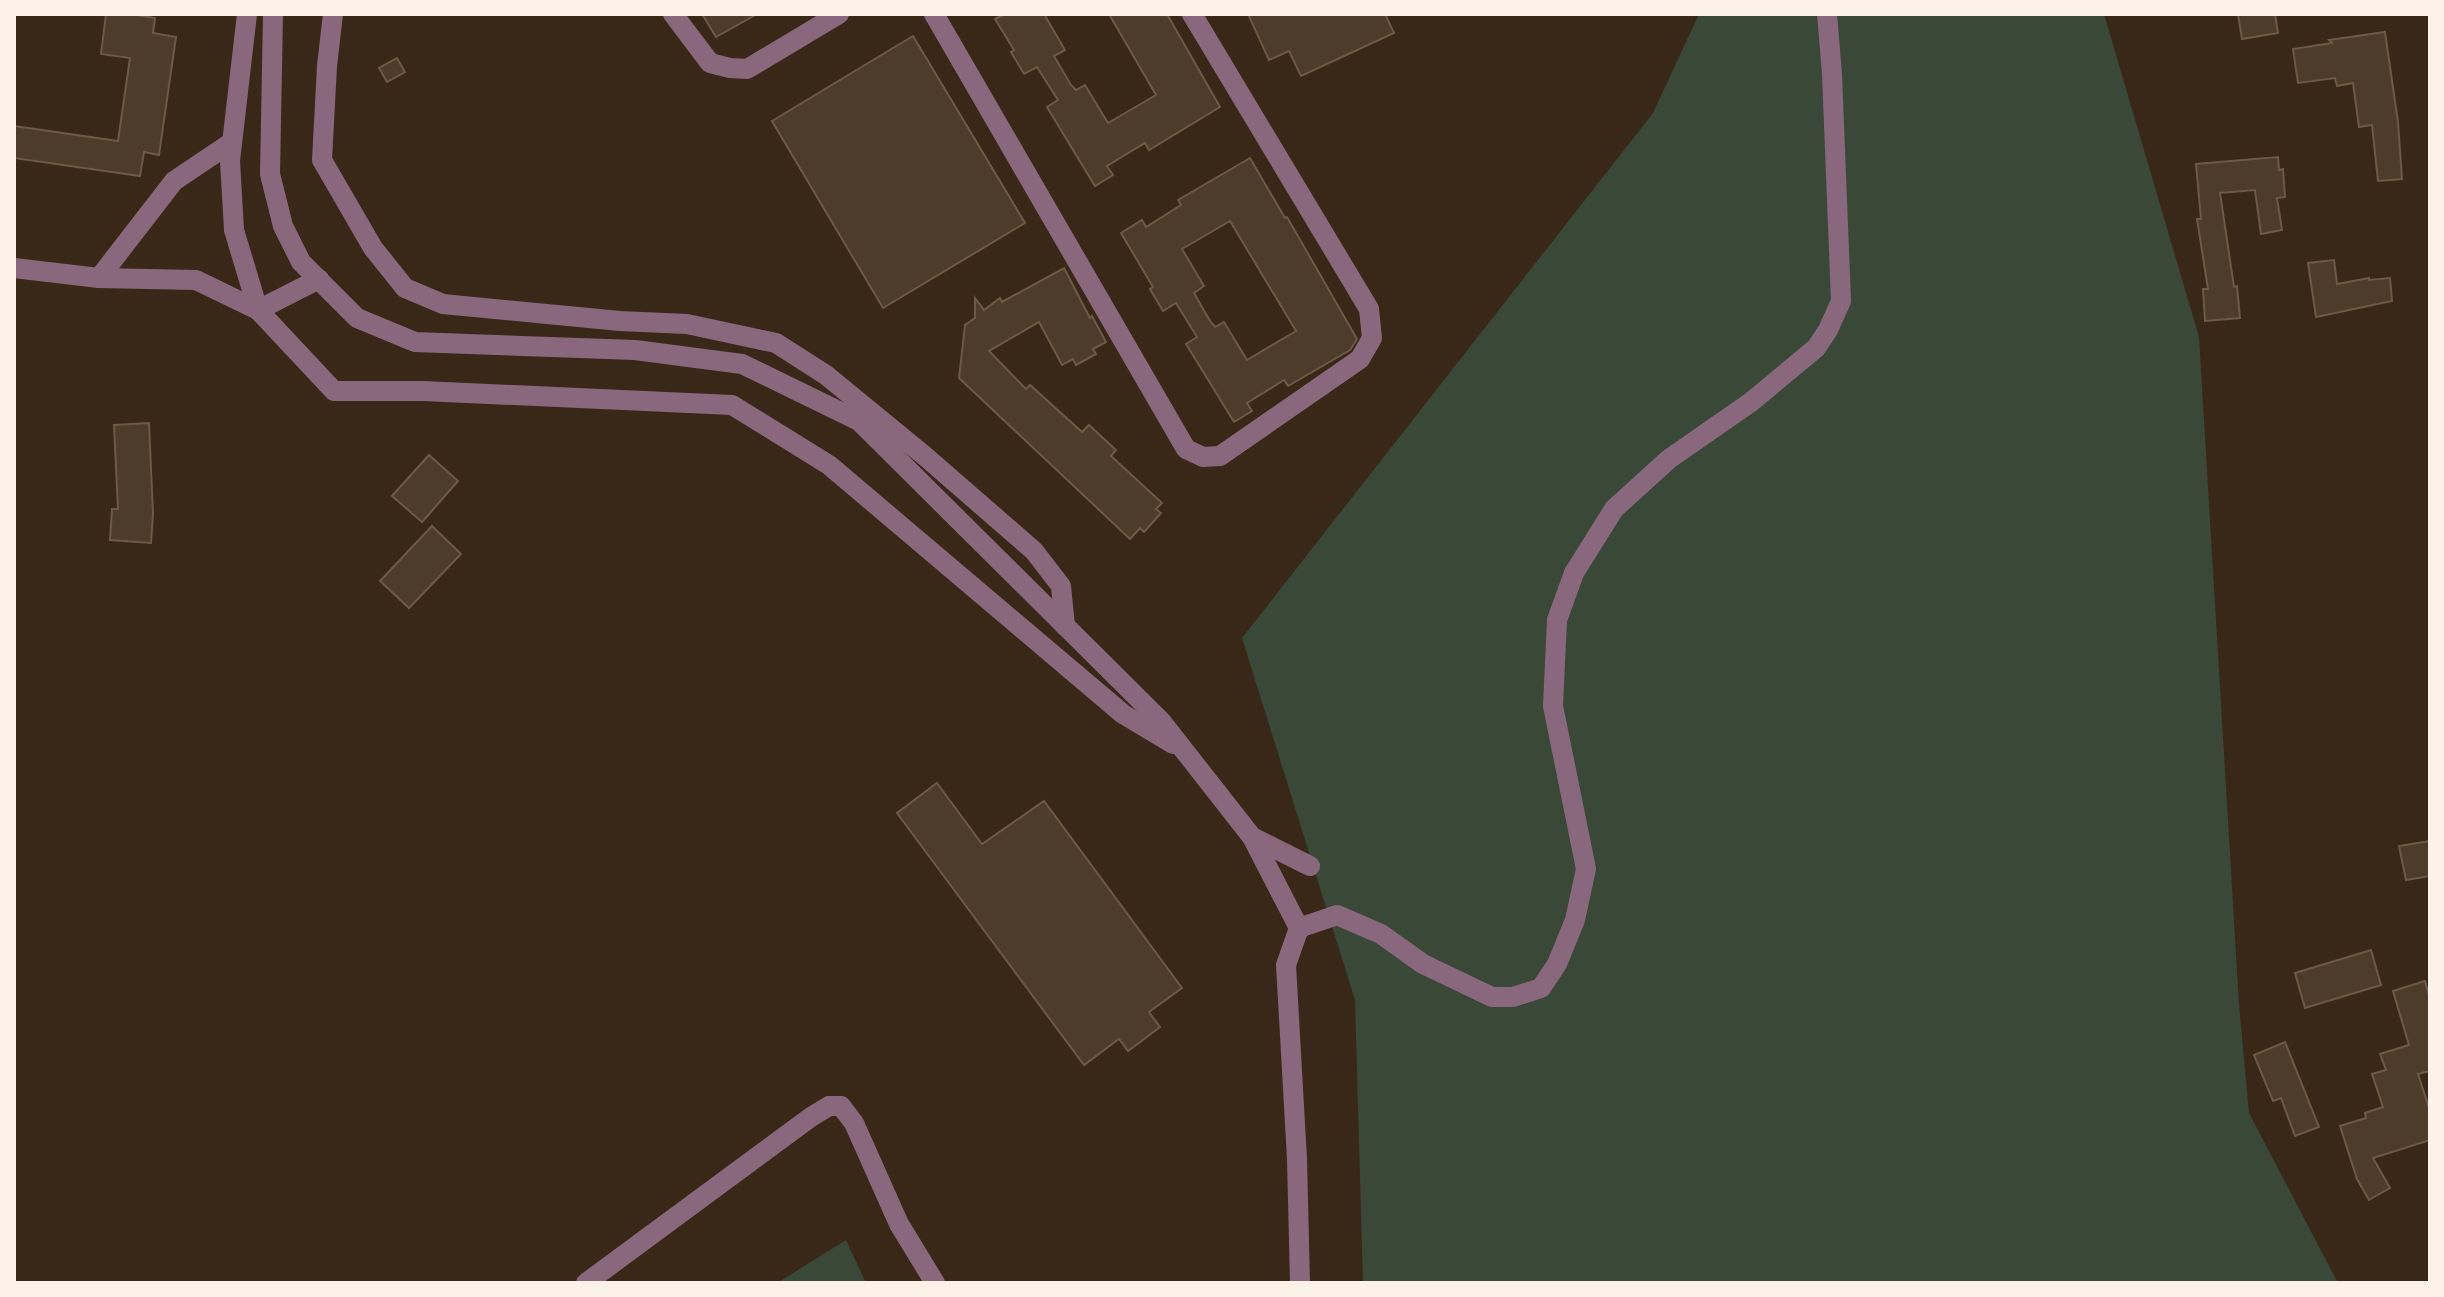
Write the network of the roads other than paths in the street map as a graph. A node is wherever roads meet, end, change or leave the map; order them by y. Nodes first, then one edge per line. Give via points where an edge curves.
1 (247, 14) edge
2 (273, 14) edge
3 (333, 14) edge
4 (673, 14) edge
5 (839, 14) edge
6 (934, 14) edge
7 (1192, 14) edge
8 (1827, 14) edge
9 (232, 142) junction
10 (14, 268) edge
11 (99, 278) junction
12 (319, 279) junction
13 (258, 310) junction
14 (1065, 626) junction
15 (1184, 751) junction
16 (1252, 837) junction
17 (1310, 866) dead end
18 (1299, 928) junction
19 (586, 1283) edge
20 (935, 1283) edge
21 (1300, 1283) edge

1 - 9 street
2 - 12 street via 270,174 283,226 301,262
3 - 14 street via 322,160 373,248 405,288 443,304 687,324 776,343 826,375 1034,551 1061,586
4 - 5 street via 710,63 747,69
6 - 7 street via 1186,449 1203,457 1220,456 1360,359 1372,338 1369,309
8 - 18 street via 1841,301 1816,348 1669,459 1614,509 1574,573 1557,620 1553,706 1586,869 1575,920 1557,964 1541,988 1492,997 1337,915
9 - 11 street via 174,181
9 - 13 street via 234,230
10 - 11 street
11 - 13 street via 196,280
12 - 13 street
12 - 14 street via 357,318 415,342 635,350 742,364 859,421
13 - 15 street via 334,391 732,405 829,465 1123,714
14 - 15 street via 1161,721
15 - 16 street
16 - 17 street
16 - 18 street
18 - 21 street via 1286,965
19 - 20 street via 829,1106 841,1106 854,1123 899,1224

